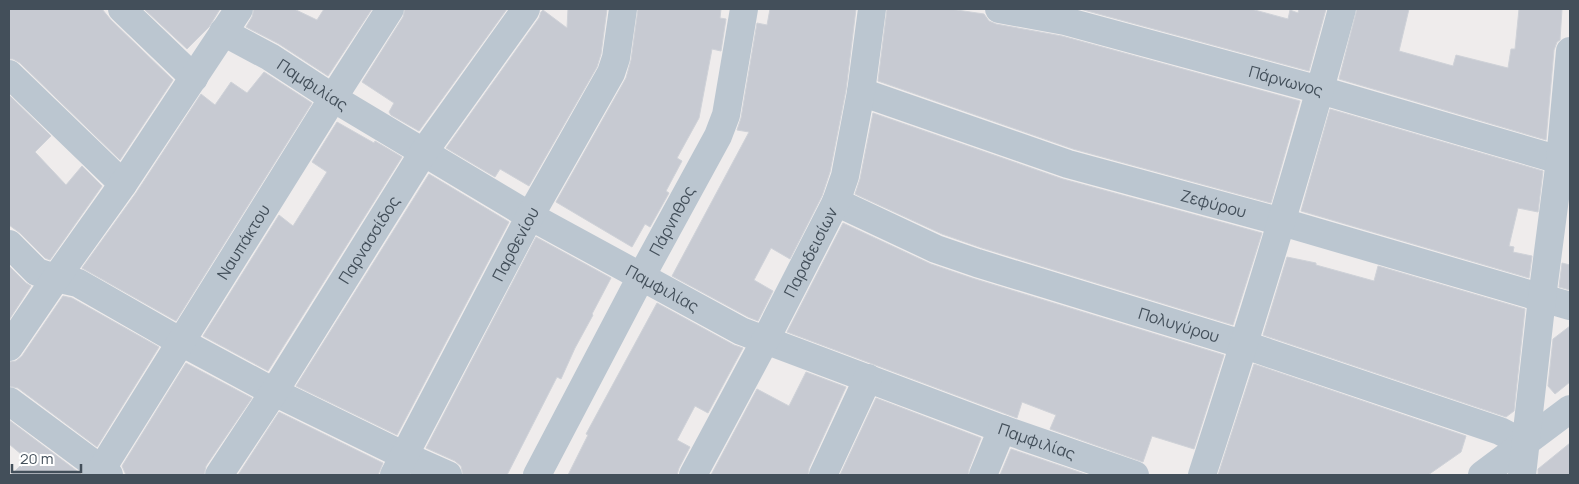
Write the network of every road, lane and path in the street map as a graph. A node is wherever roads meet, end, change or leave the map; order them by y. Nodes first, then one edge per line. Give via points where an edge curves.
1 (122, 9) edge
2 (239, 9) edge
3 (390, 9) edge
4 (526, 9) edge
5 (623, 9) edge
6 (744, 9) edge
7 (872, 9) edge
8 (999, 9) edge
9 (1342, 9) edge
10 (223, 32) junction
11 (1570, 51) edge
12 (9, 74) edge
13 (194, 78) junction
14 (1320, 90) junction
15 (860, 92) junction
16 (333, 98) junction
17 (424, 153) junction
18 (1565, 162) edge
19 (123, 184) junction
20 (836, 202) junction
21 (530, 216) junction
22 (1282, 222) junction
23 (9, 244) edge
24 (641, 276) junction
25 (56, 278) junction
26 (1542, 298) junction
27 (1570, 306) edge
28 (766, 340) junction
29 (181, 342) junction
30 (1244, 345) junction
31 (9, 347) edge
32 (868, 378) junction
33 (274, 392) junction
34 (9, 401) edge
35 (1570, 409) edge
36 (1002, 429) junction
37 (1525, 444) junction
38 (400, 466) edge
39 (102, 473) edge
40 (219, 475) edge
41 (448, 475) edge
42 (536, 475) edge
43 (693, 475) edge
44 (823, 475) edge
45 (983, 475) edge
46 (1135, 475) edge
47 (1202, 475) edge
48 (1482, 475) edge
49 (1522, 475) edge

1 - 13 street
2 - 10 street
3 - 16 street, Ναυπάκτου
4 - 17 street, Παρνασσίδος
5 - 21 street, Παρθενίου via 612,74
6 - 24 street, Πάρνηθος via 726,114 718,136
7 - 15 street, Παραδεισίων
8 - 14 street, Πάρνωνος via 1065,21
9 - 14 street
10 - 13 street
10 - 16 street, Παμφιλίας via 270,56
11 - 18 street
12 - 19 street
13 - 19 street
14 - 18 street, Πάρνωνος
14 - 22 street
15 - 20 street, Παραδεισίων via 845,176
15 - 22 street, Ζεφύρου via 1068,164
16 - 17 street, Παμφιλίας
16 - 29 street, Ναυπάκτου
17 - 21 street, Παμφιλίας
17 - 33 street, Παρνασσίδος
18 - 26 street
19 - 25 street
20 - 28 street, Παραδεισίων
20 - 30 street, Πολυγύρου via 936,249 977,264
21 - 24 street, Παμφιλίας
21 - 38 street, Παρθενίου
22 - 26 street, Ζεφύρου
22 - 30 street
23 - 25 street via 37,272
24 - 28 street, Παμφιλίας via 741,331
24 - 42 street, Πάρνηθος
25 - 29 street via 78,283
25 - 31 street
26 - 27 street, Ζεφύρου
26 - 37 street
28 - 32 street, Παμφιλίας
28 - 43 street, Παραδεισίων
29 - 33 street
29 - 39 street, Ναυπάκτου
30 - 37 street, Πολυγύρου via 1500,431
30 - 47 street
32 - 36 street, Παμφιλίας
32 - 44 street
33 - 38 street
33 - 40 street, Παρνασσίδος
34 - 39 street
35 - 37 street
36 - 45 street
36 - 46 street, Παμφιλίας
37 - 48 street
37 - 49 street
38 - 41 street

